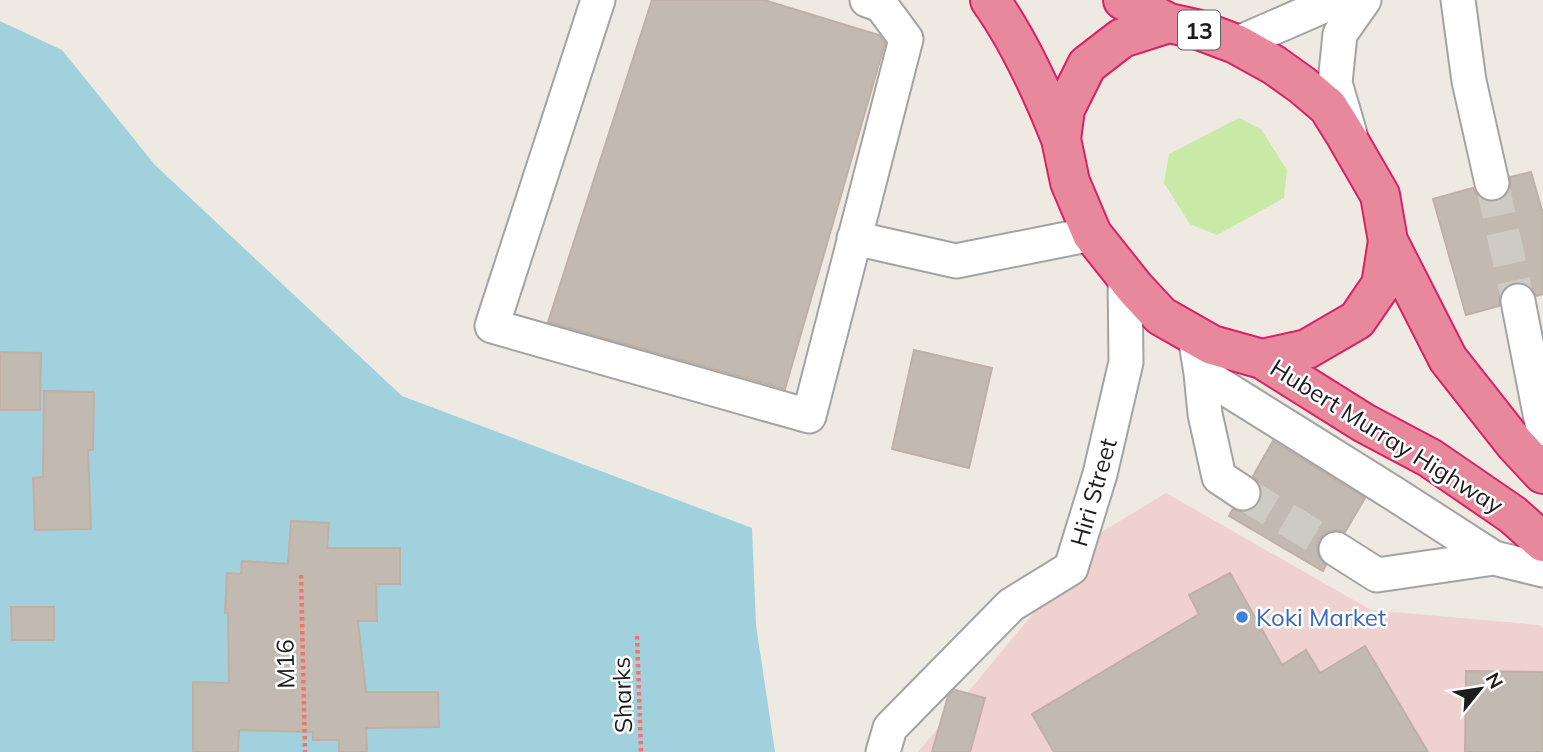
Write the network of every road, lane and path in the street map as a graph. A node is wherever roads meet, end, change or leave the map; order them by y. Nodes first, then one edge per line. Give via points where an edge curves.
1 (598, 0) edge
2 (867, 0) edge
3 (990, 0) edge
4 (1123, 0) edge
5 (1337, 0) edge
6 (1364, 0) edge
7 (1458, 0) edge
8 (1169, 23) junction
9 (1236, 44) junction
10 (1061, 139) junction
11 (1355, 150) junction
12 (1492, 183) tunnel mouth
13 (1092, 234) junction
14 (854, 239) junction
15 (1388, 241) junction
16 (1125, 275) junction
17 (1518, 301) tunnel mouth
18 (1195, 335) junction
19 (1262, 359) junction
20 (1201, 373) junction
21 (1543, 429) edge
22 (1543, 474) edge
23 (1243, 493) tunnel mouth
24 (1543, 542) edge
25 (1336, 549) tunnel mouth
26 (1494, 558) junction
27 (1543, 570) edge
28 (301, 575) dead end
29 (637, 636) dead end
30 (305, 752) edge
31 (641, 752) edge
32 (883, 752) edge

1 - 14 street via 492,326 809,416
2 - 14 street via 881,5 906,39
3 - 10 highway via 1015,39
4 - 8 highway
5 - 9 street
6 - 11 street via 1340,34 1335,83
7 - 12 street via 1469,81
8 - 9 highway, Hubert Murray Highway / 13
8 - 10 highway, Hubert Murray Highway / 13 via 1122,38 1087,65 1065,109
9 - 11 highway, Hubert Murray Highway / 13 via 1274,65 1328,107
10 - 13 highway, Hubert Murray Highway / 13 via 1070,182
11 - 15 highway, Hubert Murray Highway / 13 via 1380,195
13 - 14 street via 956,261
13 - 16 highway, Hubert Murray Highway / 13
15 - 19 highway, Hubert Murray Highway / 13 via 1381,285 1357,320 1307,349
15 - 22 highway, Hubert Murray Highway / 13 via 1448,359
16 - 18 highway, Hubert Murray Highway / 13 via 1161,316
16 - 32 street, Hiri Street via 1126,362 1101,474 1071,568 1011,605 890,728
17 - 21 street
18 - 19 highway, Hubert Murray Highway / 13 via 1212,345
18 - 20 street
19 - 24 highway, Hubert Murray Highway / 13 via 1430,458 1513,515
20 - 23 street via 1219,477
20 - 26 street
25 - 26 street via 1377,575
26 - 27 street
28 - 30 path, M16
29 - 31 path, Sharks

